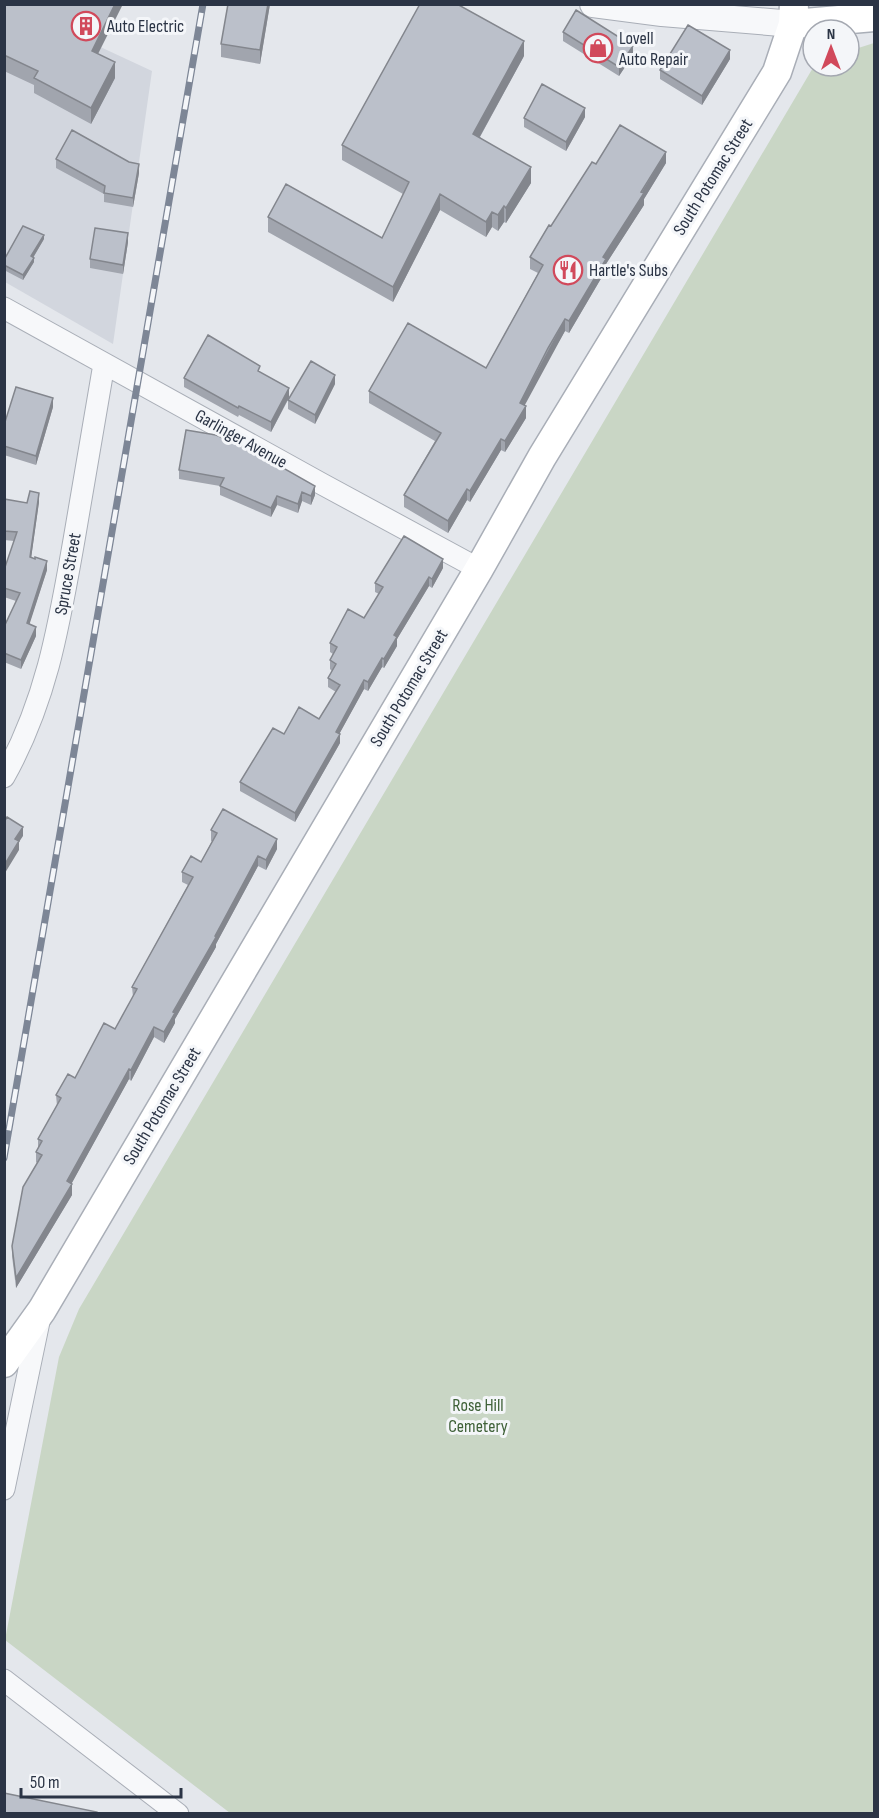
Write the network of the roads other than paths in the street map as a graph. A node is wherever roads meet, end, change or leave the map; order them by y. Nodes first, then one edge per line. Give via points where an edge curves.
1 (593, 4) edge
2 (794, 14) edge
3 (874, 17) edge
4 (4, 308) edge
5 (104, 364) junction
6 (479, 569) junction
7 (4, 777) edge
8 (42, 1310) junction
9 (4, 1363) edge
10 (4, 1489) edge
11 (4, 1680) edge
12 (174, 1812) edge

1 - 2 street via 662,13
2 - 3 main road
2 - 6 main road, South Potomac Street via 777,72 542,457
4 - 5 street, Garlinger Avenue
5 - 6 street, Garlinger Avenue
5 - 7 street, Spruce Street via 50,661 36,711
6 - 8 main road, South Potomac Street
8 - 9 main road, South Potomac Street
8 - 10 street
11 - 12 street

